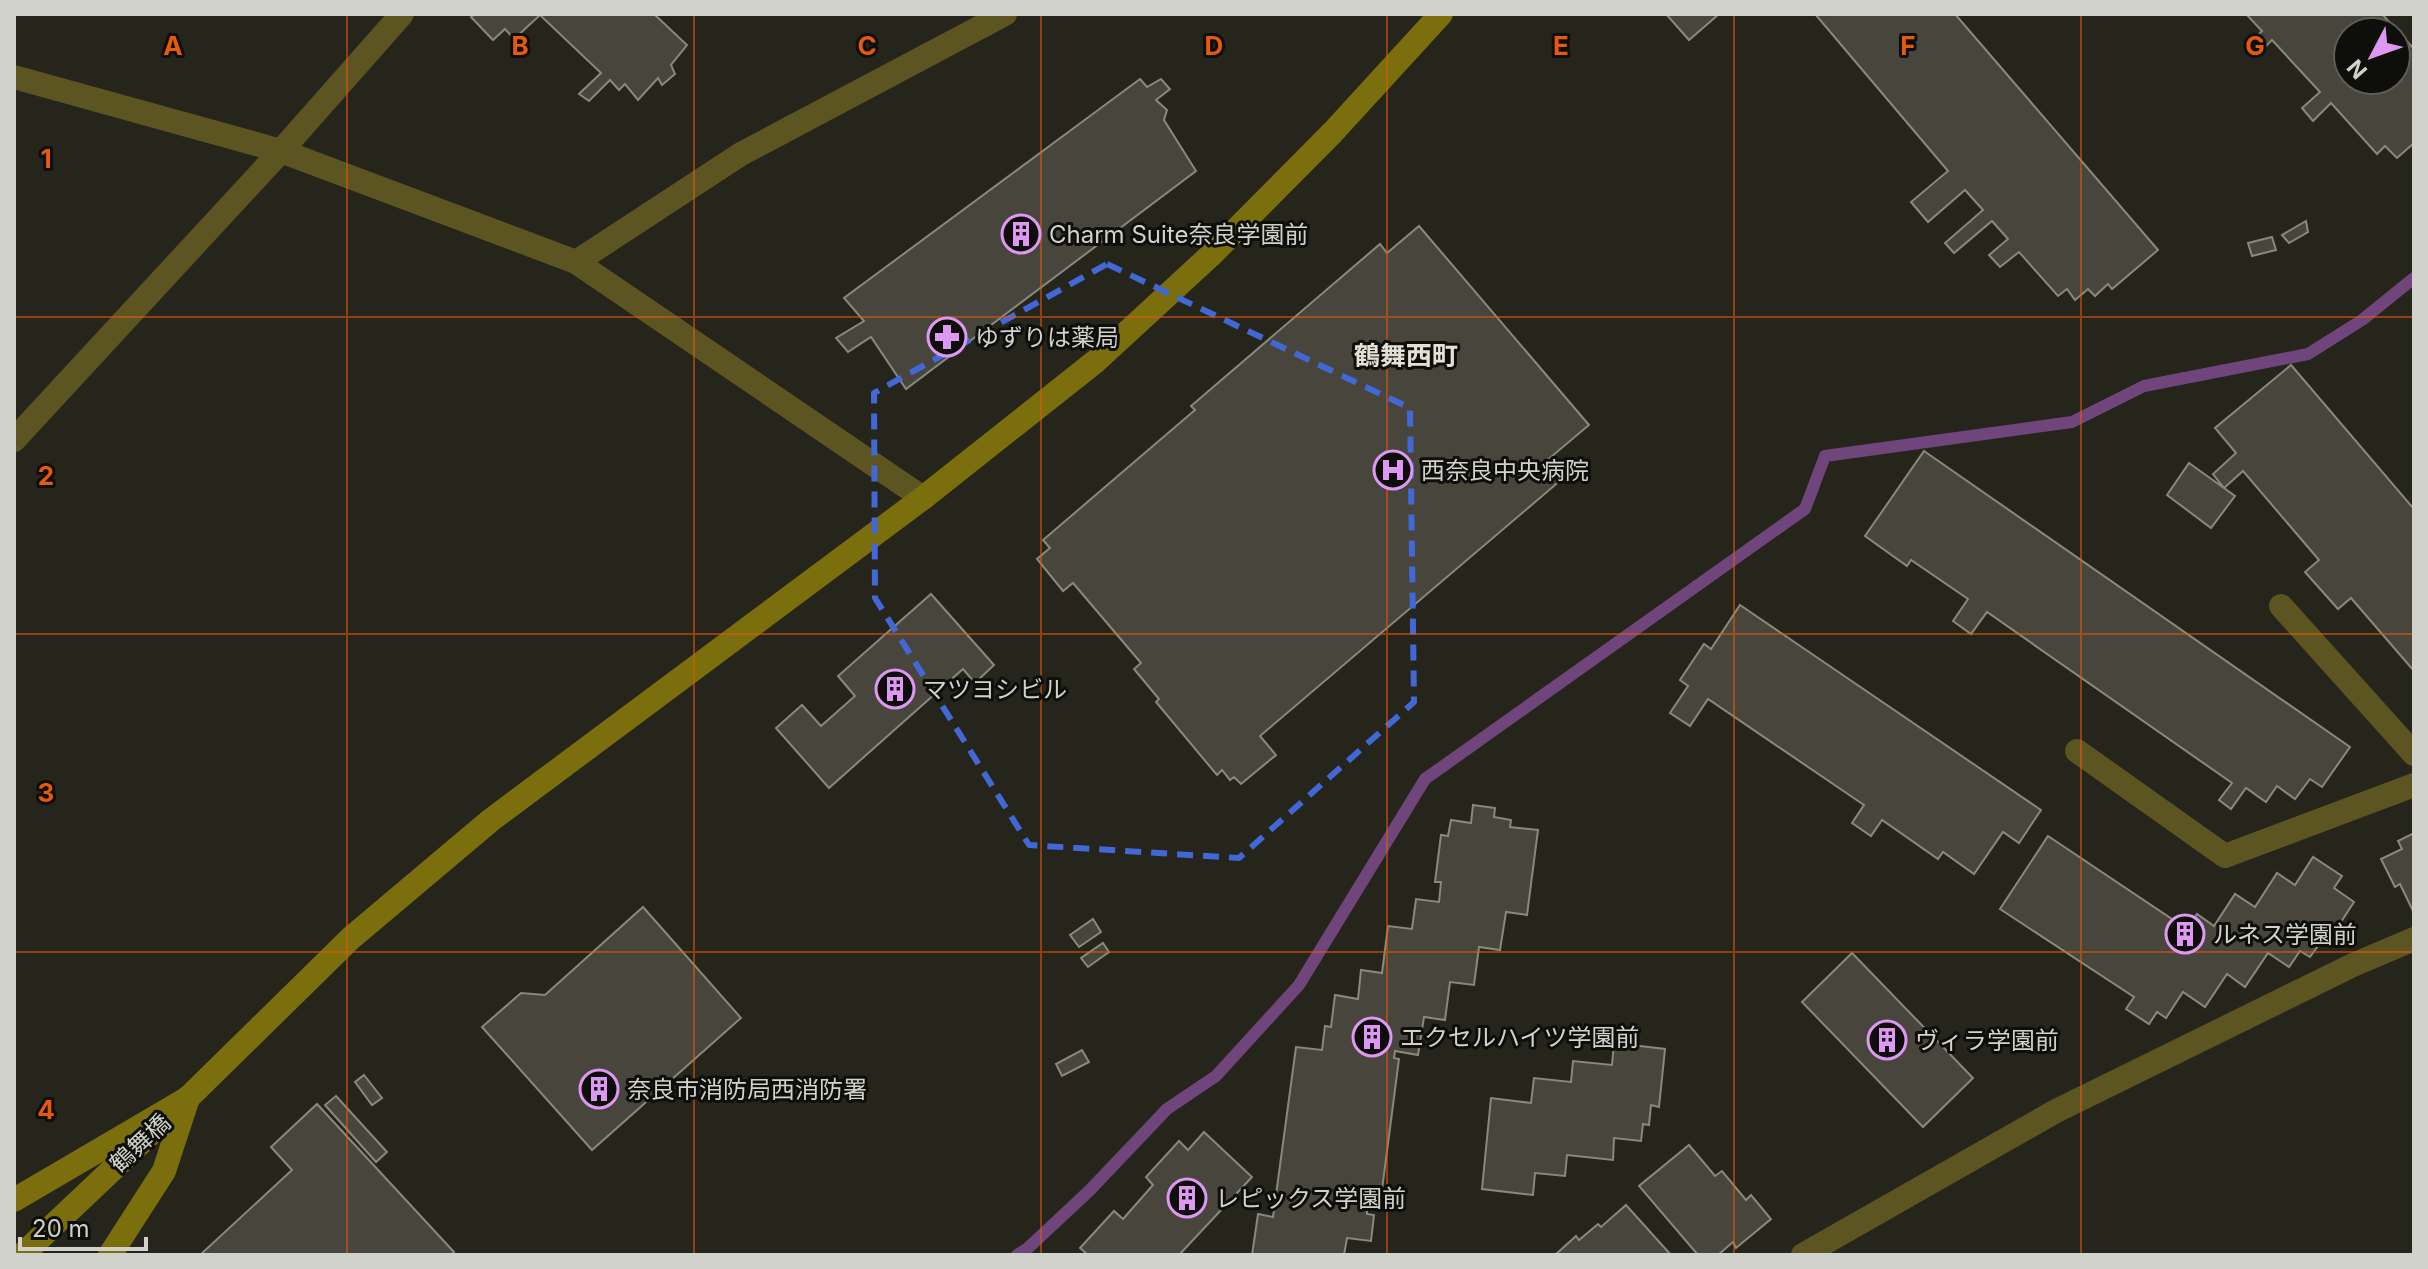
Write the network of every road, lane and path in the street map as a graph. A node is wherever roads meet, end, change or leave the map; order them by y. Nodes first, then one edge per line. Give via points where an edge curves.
1 (402, 14) edge
2 (1005, 14) edge
3 (1441, 14) edge
4 (14, 77) edge
5 (281, 151) junction
6 (576, 262) junction
7 (14, 440) edge
8 (923, 498) junction
9 (2281, 606) dead end
10 (2077, 751) dead end
11 (2414, 754) edge
12 (2414, 785) edge
13 (2414, 939) edge
14 (188, 1098) junction
15 (14, 1200) edge
16 (14, 1248) edge
17 (22, 1255) edge
18 (30, 1255) edge
19 (110, 1255) edge
20 (1803, 1255) edge

1 - 5 street
2 - 6 street via 741,154
3 - 8 street via 1211,255 1096,361
4 - 5 street
5 - 6 street
5 - 7 street
6 - 8 street
8 - 14 street via 491,820 351,938
9 - 11 street
10 - 12 street via 2225,856
13 - 20 street via 2056,1111
14 - 15 street
14 - 17 street, 鶴舞橋, bridge
14 - 19 street via 164,1171
16 - 18 street

